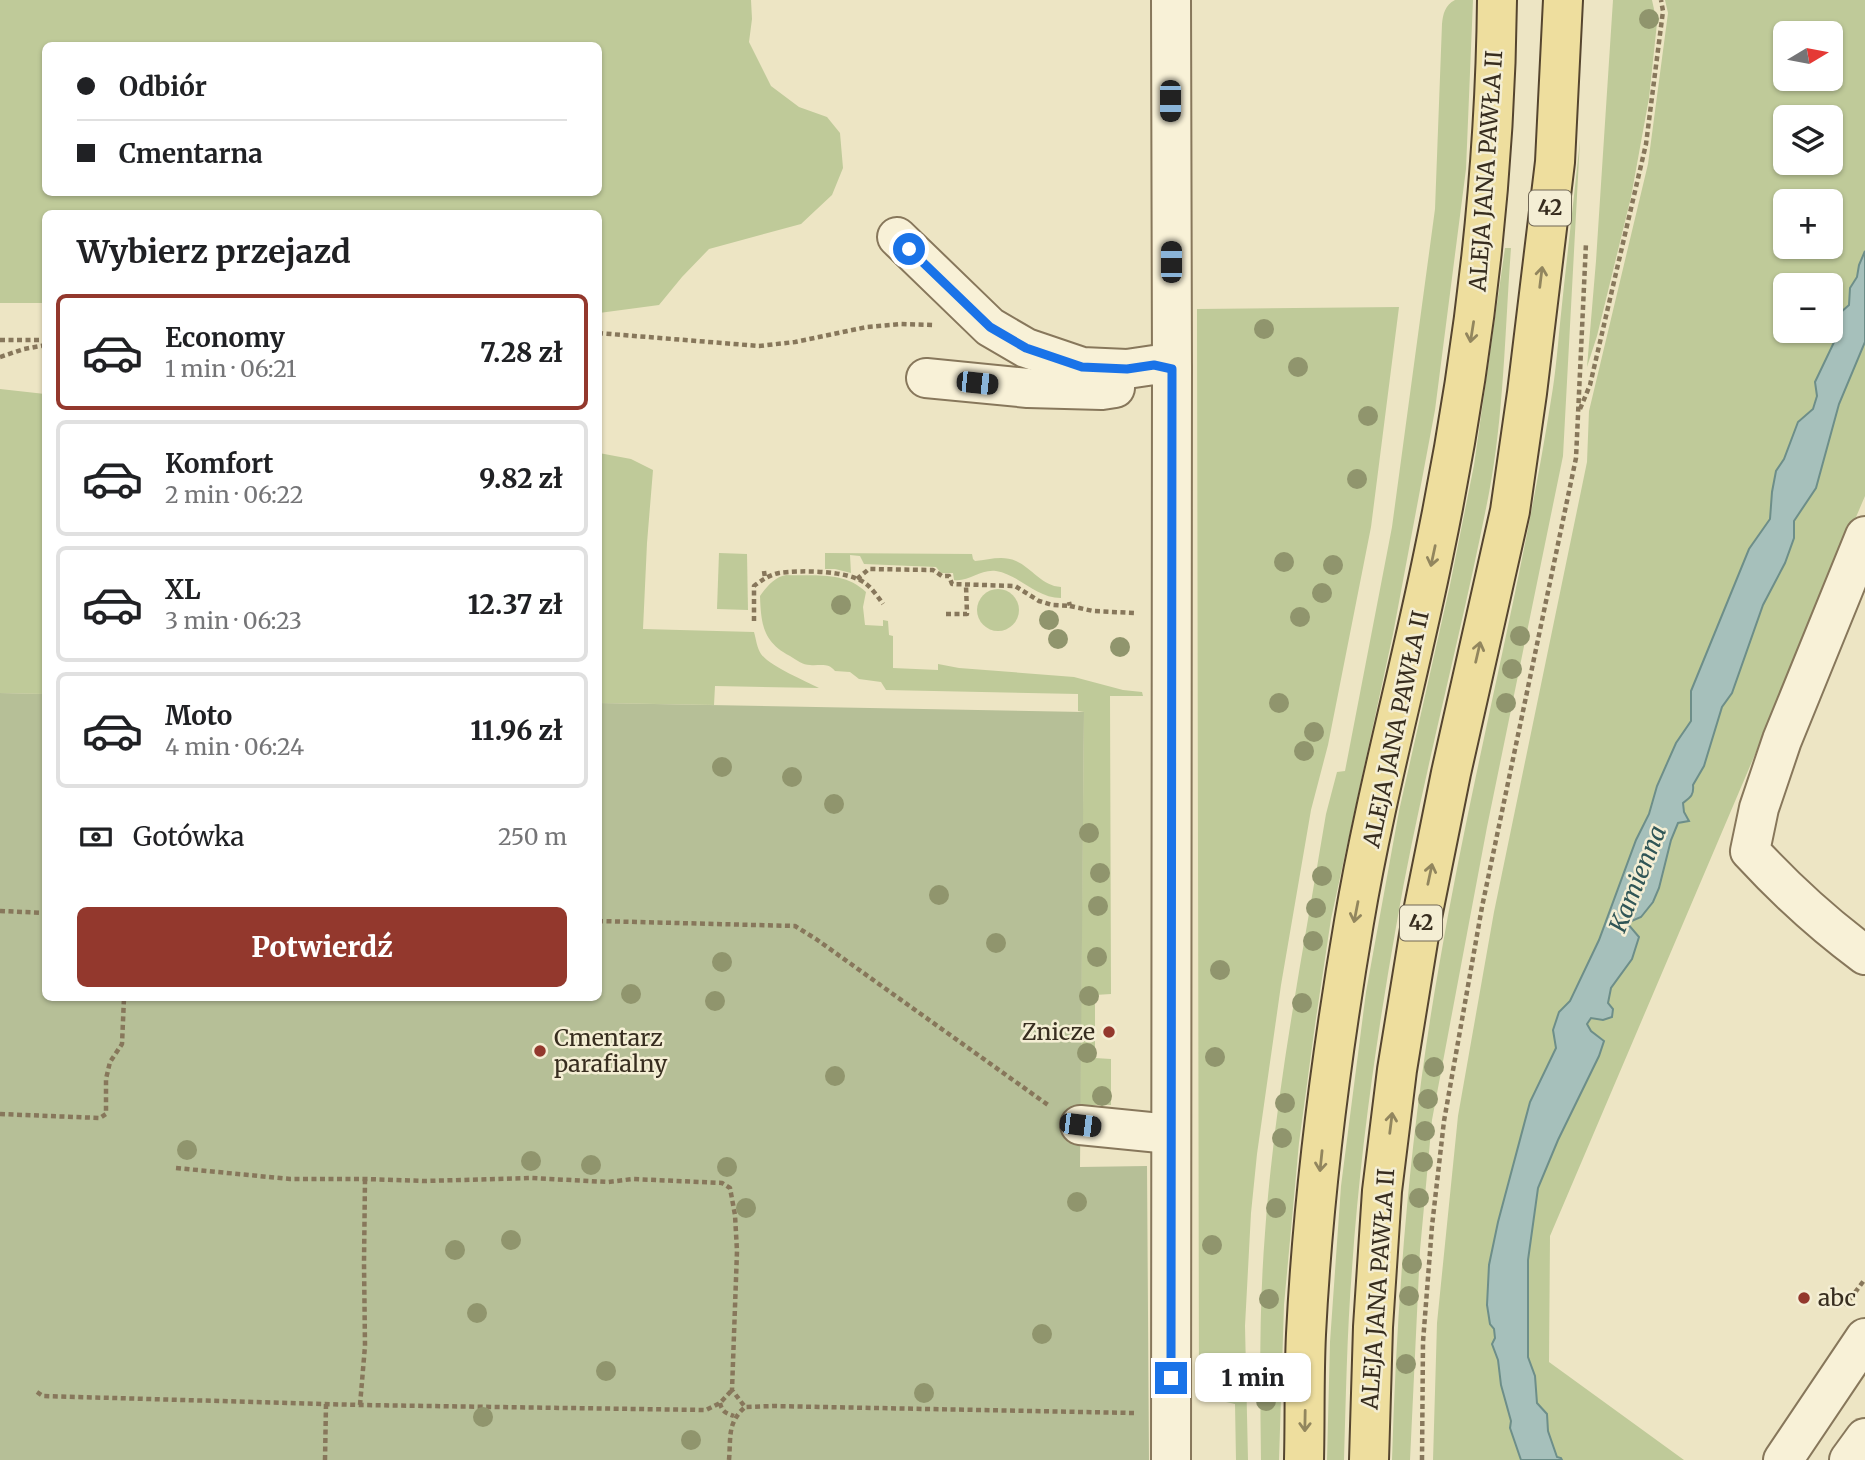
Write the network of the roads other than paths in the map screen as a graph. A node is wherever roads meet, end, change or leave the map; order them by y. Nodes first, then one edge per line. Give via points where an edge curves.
1 (1171, 0) edge
2 (1497, 10) edge
3 (1563, 11) edge
4 (897, 237) dead end
5 (1172, 369) junction
6 (926, 377) dead end
7 (1865, 536) edge
8 (1865, 955) edge
9 (1080, 1125) road end
10 (1170, 1134) junction
11 (1865, 1338) edge
12 (1865, 1438) edge
13 (1787, 1453) edge
14 (1171, 1460) edge
15 (1304, 1460) edge
16 (1369, 1460) edge
17 (1849, 1460) edge

1 - 5 street
2 -> 15 main road, ALEJA JANA PAWŁA II via 1485,227 1460,410 1435,550 1355,918 1333,1062 1307,1334
16 -> 3 main road, ALEJA JANA PAWŁA II / 42 via 1382,1191 1397,1070 1422,917 1510,511 1555,162
4 - 5 street via 990,327 1026,348 1082,367 1154,365
5 - 6 street via 1102,390
5 - 10 street
7 - 8 street via 1782,740 1750,851 1804,905
9 - 10 street
10 - 14 street
11 - 13 street
12 - 17 street

